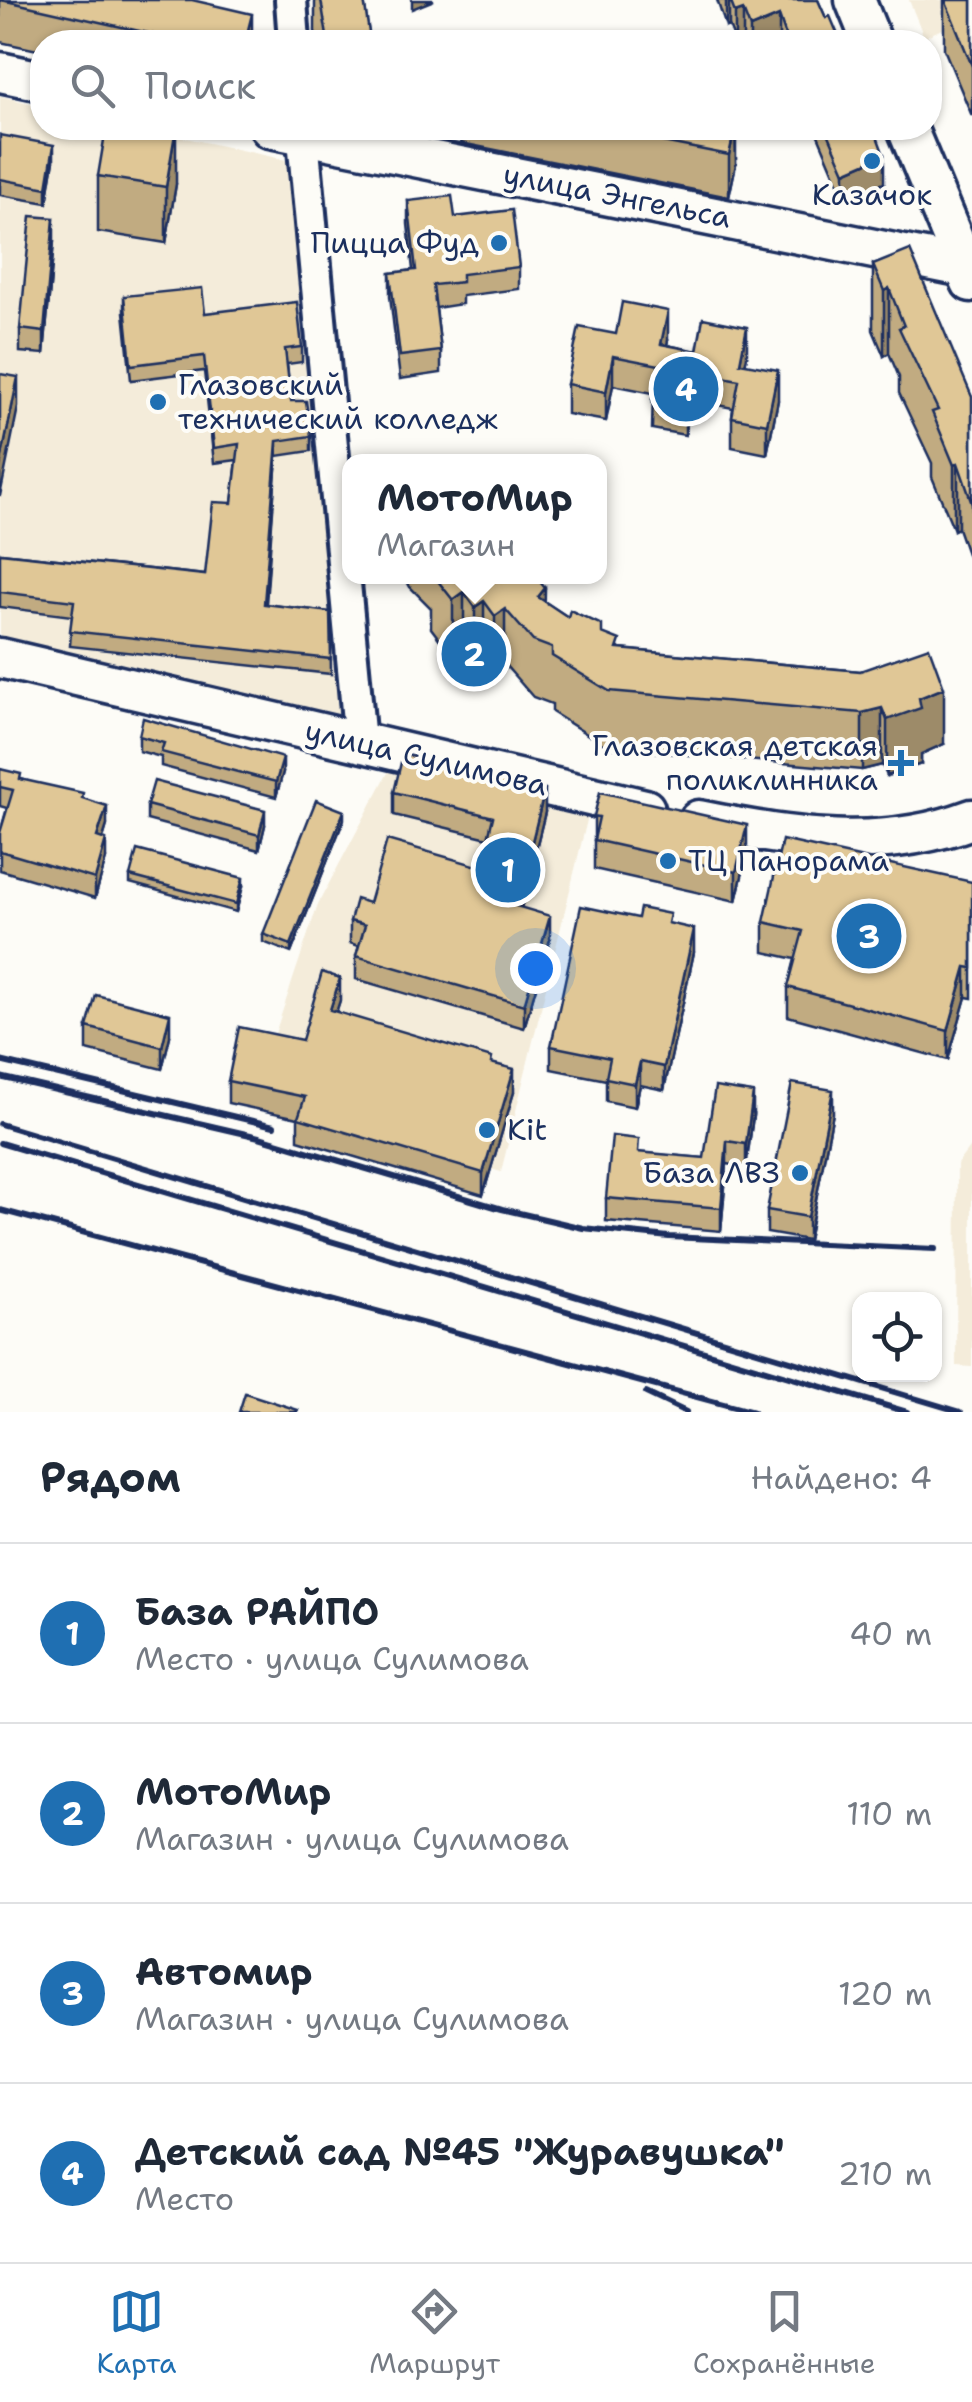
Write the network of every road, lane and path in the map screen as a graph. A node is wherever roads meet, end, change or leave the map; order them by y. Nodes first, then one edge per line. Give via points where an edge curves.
1 (292, 0) edge
2 (855, 0) edge
3 (293, 30) edge
4 (867, 30) edge
5 (0, 72) edge
6 (30, 78) edge
7 (293, 140) edge
8 (338, 140) edge
9 (912, 140) edge
10 (968, 276) edge
11 (342, 580) edge
12 (342, 584) edge
13 (0, 658) edge
14 (360, 742) junction
15 (972, 819) edge

1 - 3 street
2 - 4 main road
5 - 6 main road
7 - 11 street
8 - 10 main road, улица Энгельса
9 - 10 main road
12 - 14 street
13 - 14 main road, улица Сулимова
14 - 15 main road, улица Сулимова via 792,838 880,841

